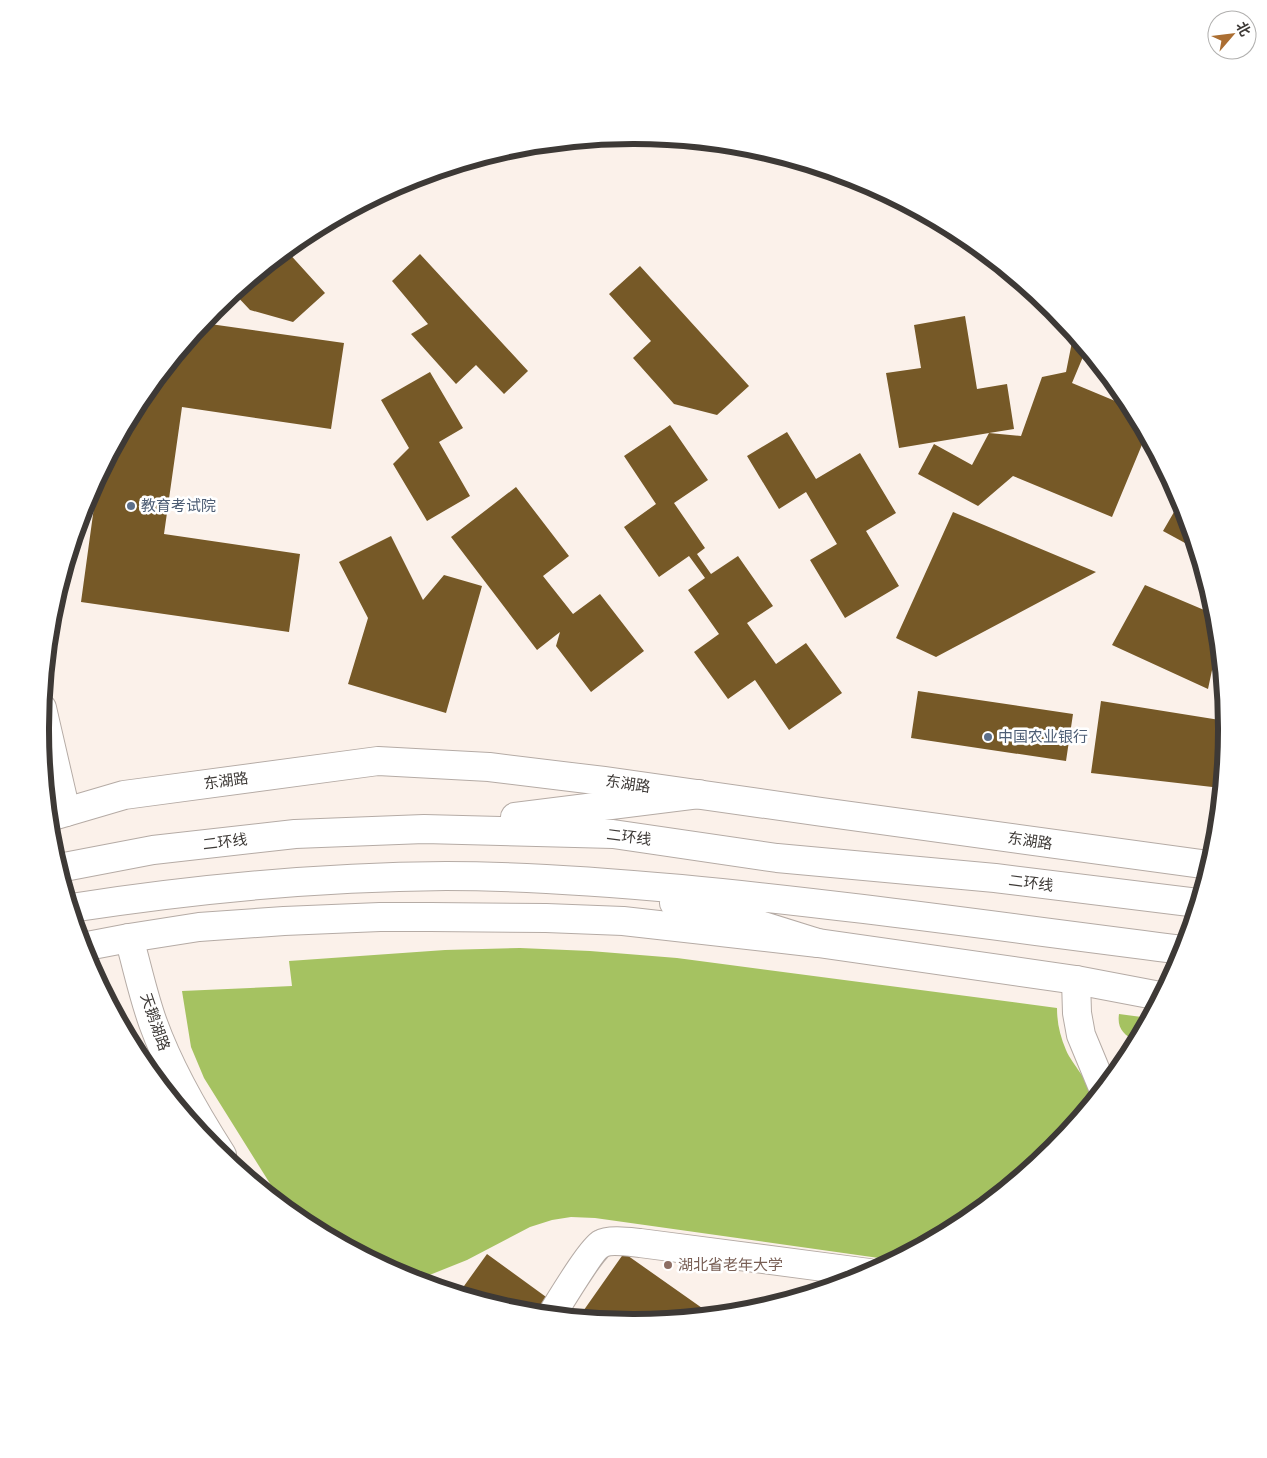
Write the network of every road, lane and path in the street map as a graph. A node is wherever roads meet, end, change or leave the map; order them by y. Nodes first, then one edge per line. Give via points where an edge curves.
1 (50, 765) edge
2 (700, 794) junction
3 (57, 815) edge
4 (424, 829) junction
5 (1202, 864) edge
6 (66, 867) edge
7 (446, 876) junction
8 (1191, 902) edge
9 (77, 907) edge
10 (129, 938) junction
11 (818, 943) junction
12 (90, 945) edge
13 (1175, 949) edge
14 (1076, 980) junction
15 (1154, 995) edge
16 (1100, 1081) edge
17 (205, 1126) edge
18 (852, 1271) edge
19 (555, 1309) edge

1 - 3 main road
2 - 3 main road, 东湖路 via 489,767 378,761 124,795
2 - 4 main road
2 - 5 main road, 东湖路
4 - 6 main road, 二环线 via 295,834 153,850
4 - 8 main road, 二环线 via 612,834 777,858 996,878
7 - 9 main road via 307,880
7 - 11 main road via 655,898 742,919
7 - 13 main road via 576,880 762,897
10 - 11 main road via 199,927 284,921 476,917 623,921
10 - 12 main road
10 - 17 main road, 天鹅湖路 via 153,1022 182,1088
11 - 14 main road
14 - 15 main road
14 - 16 main road via 1081,1035
18 - 19 main road via 640,1243 604,1242 594,1251

